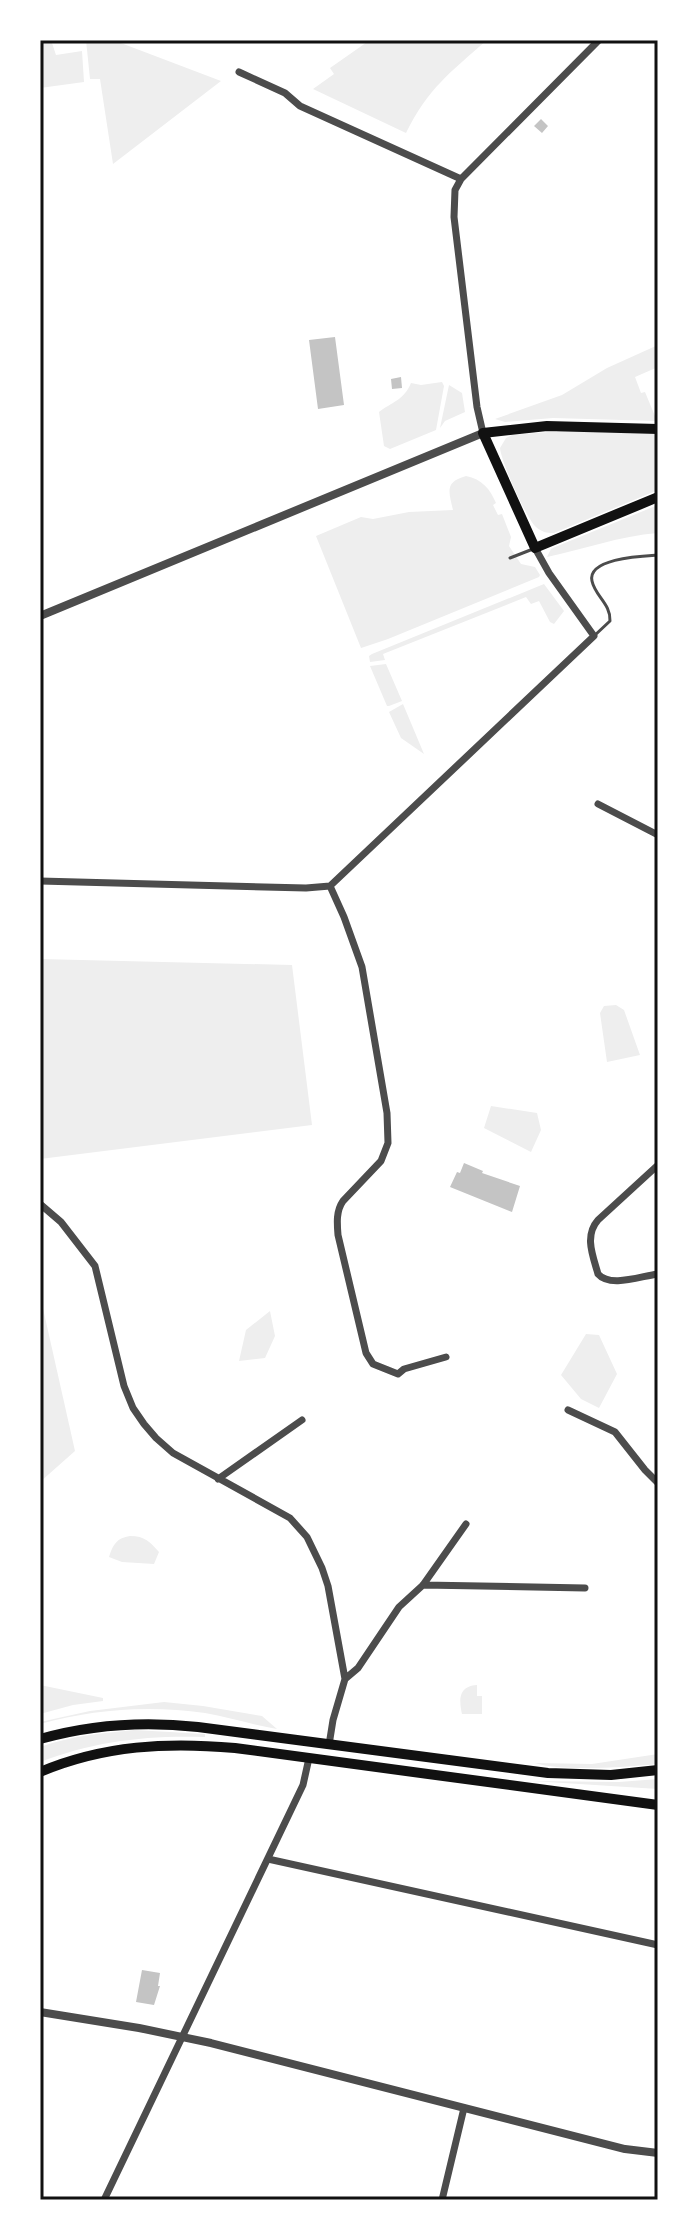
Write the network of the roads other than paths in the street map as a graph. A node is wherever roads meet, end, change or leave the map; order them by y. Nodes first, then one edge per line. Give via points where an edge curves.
1 (599, 40) edge
2 (239, 72) dead end
3 (461, 179) junction
4 (658, 429) edge
5 (483, 433) junction
6 (658, 497) edge
7 (535, 548) junction
8 (658, 555) edge
9 (510, 558) dead end
10 (40, 616) edge
11 (594, 636) junction
12 (598, 804) dead end
13 (658, 835) edge
14 (40, 881) edge
15 (330, 886) junction
16 (658, 1165) edge
17 (40, 1204) edge
18 (658, 1274) edge
19 (446, 1357) dead end
20 (568, 1410) dead end
21 (302, 1420) dead end
22 (218, 1479) junction
23 (658, 1483) edge
24 (466, 1524) dead end
25 (423, 1585) junction
26 (585, 1588) dead end
27 (345, 1679) junction
28 (40, 1739) edge
29 (329, 1745) junction
30 (309, 1758) junction
31 (658, 1770) edge
32 (40, 1772) edge
33 (658, 1805) edge
34 (268, 1859) junction
35 (658, 1945) edge
36 (40, 2012) edge
37 (183, 2037) junction
38 (464, 2108) junction
39 (658, 2153) edge
40 (104, 2200) edge
41 (442, 2200) edge

1 - 3 street
2 - 3 street via 285,93 300,106
3 - 5 street via 454,217
4 - 5 main road via 547,426
5 - 7 main road
5 - 10 street
6 - 7 main road
7 - 9 lane
7 - 11 street
8 - 11 lane via 618,560 593,571 591,579 610,615
11 - 15 street
12 - 13 street
14 - 15 street
15 - 19 street via 362,967 387,1113 388,1143 381,1161 343,1201 337,1223 366,1353 373,1364 398,1374
16 - 18 street via 593,1226 589,1237 601,1279
17 - 22 street via 95,1266 133,1408 173,1453
20 - 23 street via 615,1432
21 - 22 street
22 - 27 street via 290,1518 307,1537 328,1586
24 - 25 street
25 - 26 street
25 - 27 street via 399,1607
27 - 29 street
28 - 29 main road via 135,1723
29 - 31 main road via 548,1773
30 - 32 main road via 202,1745 144,1746 82,1757
30 - 33 main road
30 - 34 street via 303,1785
34 - 35 street
34 - 37 street
36 - 37 street
37 - 38 street
37 - 40 street
38 - 39 street
38 - 41 street

